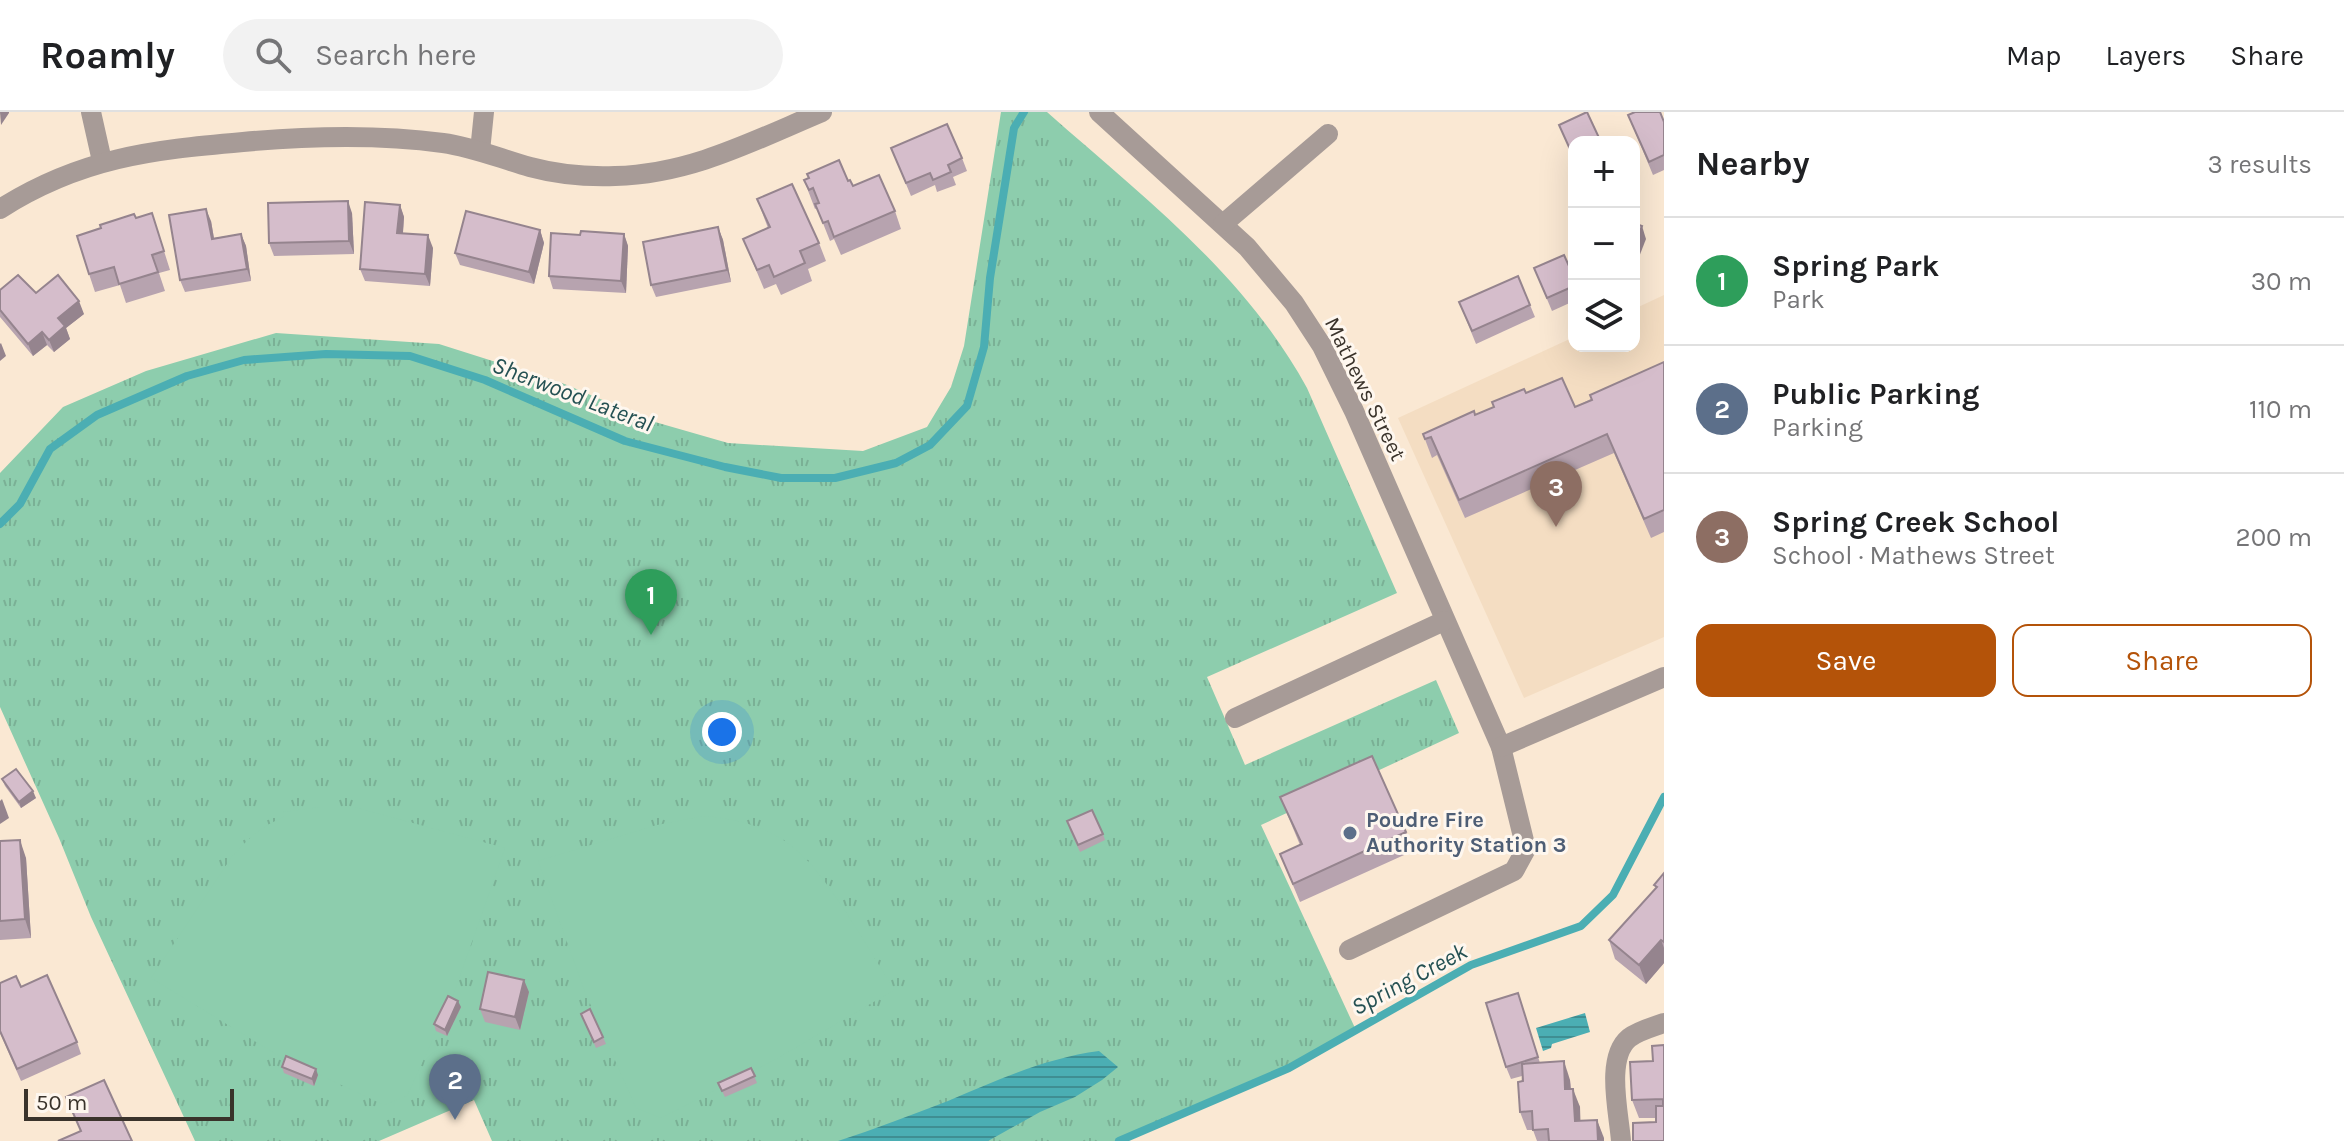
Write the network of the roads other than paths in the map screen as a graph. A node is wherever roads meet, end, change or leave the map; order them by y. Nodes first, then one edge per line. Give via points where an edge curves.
1 (91, 112) edge
2 (484, 112) edge
3 (822, 112) edge
4 (1099, 112) edge
5 (1328, 134) dead end
6 (480, 151) junction
7 (102, 161) junction
8 (0, 209) edge
9 (1223, 224) junction
10 (1444, 621) junction
11 (1664, 677) edge
12 (1235, 718) dead end
13 (1501, 747) junction
14 (1349, 950) dead end
15 (1664, 1023) edge
16 (1621, 1141) edge

1 - 7 street
2 - 6 street
3 - 6 street via 701,163 659,173 561,173
4 - 9 street, Mathews Street
5 - 9 street
6 - 7 street via 358,137 290,138 160,149
7 - 8 street
9 - 10 street, Mathews Street via 1271,274 1322,346
10 - 12 street
10 - 13 street, Mathews Street
11 - 13 street
13 - 14 street, Mathews Street via 1526,849 1514,871
15 - 16 street via 1630,1037 1620,1049 1615,1064

